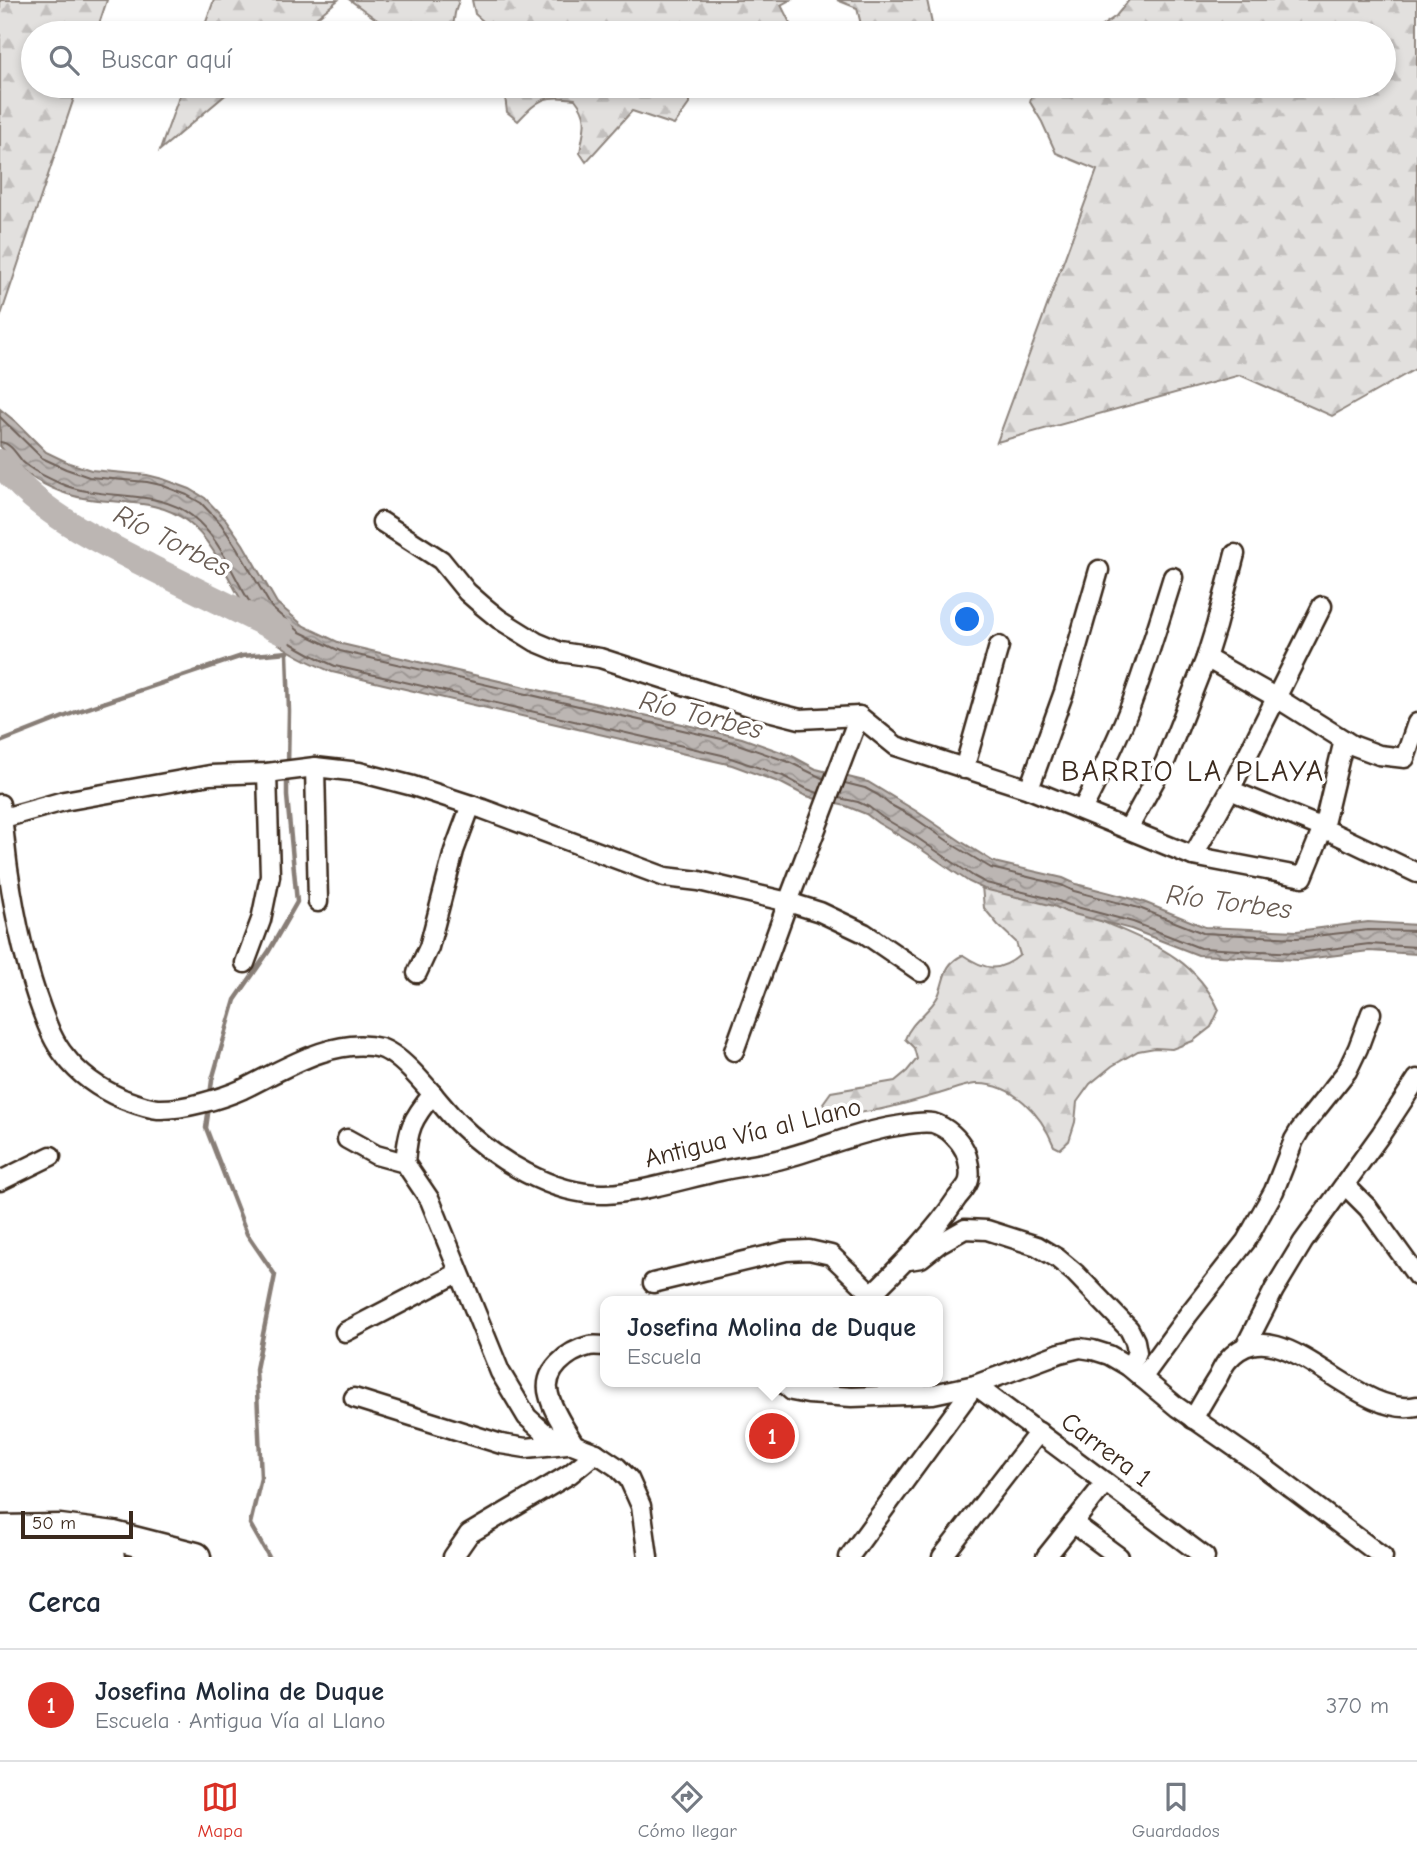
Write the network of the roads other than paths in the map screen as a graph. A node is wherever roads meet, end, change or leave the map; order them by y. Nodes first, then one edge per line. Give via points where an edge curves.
1 (382, 522) dead end
2 (1235, 554) dead end
3 (1099, 570) dead end
4 (1173, 577) dead end
5 (1322, 606) dead end
6 (999, 646) dead end
7 (1206, 658) junction
8 (1277, 698) junction
9 (859, 716) junction
10 (1417, 723) edge
11 (1344, 740) junction
12 (315, 766) junction
13 (964, 769) junction
14 (267, 773) junction
15 (1029, 789) junction
16 (1230, 790) junction
17 (471, 805) junction
18 (1082, 810) junction
19 (1, 814) edge
20 (1323, 828) junction
21 (1128, 829) junction
22 (1194, 856) junction
23 (1417, 873) edge
24 (318, 902) dead end
25 (788, 902) junction
26 (245, 963) dead end
27 (921, 972) dead end
28 (417, 973) dead end
29 (1371, 1013) dead end
30 (734, 1051) dead end
31 (1417, 1079) edge
32 (433, 1094) junction
33 (347, 1139) dead end
34 (51, 1156) dead end
35 (405, 1163) junction
36 (0, 1181) edge
37 (1345, 1185) junction
38 (906, 1260) junction
39 (458, 1272) junction
40 (1417, 1276) edge
41 (653, 1283) dead end
42 (866, 1296) edge
43 (870, 1296) edge
44 (345, 1332) dead end
45 (1246, 1345) junction
46 (600, 1346) edge
47 (1135, 1372) junction
48 (975, 1385) junction
49 (788, 1387) edge
50 (354, 1398) dead end
51 (1417, 1406) edge
52 (1193, 1419) junction
53 (1039, 1432) junction
54 (573, 1444) junction
55 (596, 1453) junction
56 (1105, 1482) junction
57 (1073, 1523) junction
58 (0, 1530) edge
59 (0, 1554) edge
60 (110, 1557) edge
61 (196, 1557) edge
62 (453, 1557) edge
63 (648, 1557) edge
64 (849, 1557) edge
65 (943, 1557) edge
66 (1046, 1557) edge
67 (1119, 1557) edge
68 (1205, 1557) edge
69 (1382, 1557) edge

1 - 9 street via 441,560 467,592 499,619 560,652 600,657 800,719
2 - 7 street
3 - 15 street via 1065,692
4 - 18 street via 1132,703
5 - 8 street
6 - 13 street
7 - 8 street
7 - 21 street via 1165,762
8 - 11 street
8 - 16 street
9 - 13 street via 896,746
9 - 25 street
10 - 11 street via 1405,758 1378,755
11 - 20 street
12 - 14 street
12 - 17 street via 359,772
12 - 24 street
13 - 15 street
14 - 19 street via 210,775
14 - 26 street via 270,876 261,920
15 - 18 street
16 - 20 street
16 - 22 street
17 - 25 street via 665,877
17 - 28 street
18 - 21 street
19 - 32 street, Antigua Vía al Llano via 20,937 34,989 63,1054 104,1091 158,1109 199,1104 349,1045 383,1049
20 - 22 street via 1303,877
20 - 23 street
21 - 22 street
25 - 27 street via 864,933
25 - 30 street
29 - 47 street via 1347,1071 1294,1140 1274,1191 1246,1241 1188,1315
31 - 37 street
32 - 35 street via 417,1113 408,1135
32 - 38 street, Antigua Vía al Llano via 458,1123 511,1166 547,1183 604,1194 785,1158 884,1128 933,1123 947,1130 963,1148 969,1181
33 - 35 street via 376,1155
34 - 36 street
35 - 39 street via 430,1200
37 - 40 street via 1368,1208
37 - 45 street via 1286,1269
38 - 43 street, Antigua Vía al Llano
38 - 47 street via 921,1258 965,1229 987,1230 1037,1246 1075,1273 1129,1329 1137,1352
39 - 44 street
39 - 54 street via 500,1372 527,1417 546,1434
41 - 42 street via 786,1251 808,1250 831,1255
45 - 51 street via 1265,1342 1286,1348 1366,1397 1389,1405
45 - 52 street via 1228,1359
46 - 54 street via 567,1355 548,1382 548,1394
47 - 48 street via 1109,1355 1080,1348
47 - 52 street
48 - 49 street via 933,1394 852,1397 808,1394
48 - 53 street, Carrera 1
48 - 64 street
50 - 54 street via 501,1444 526,1448
52 - 69 street
53 - 56 street, Carrera 1
53 - 65 street
54 - 55 street
55 - 62 street via 570,1474 469,1534
55 - 63 street via 629,1479 641,1506
56 - 57 street
56 - 68 street, Carrera 1
57 - 66 street
57 - 67 street
58 - 61 highway via 60,1529 114,1536
59 - 60 highway

